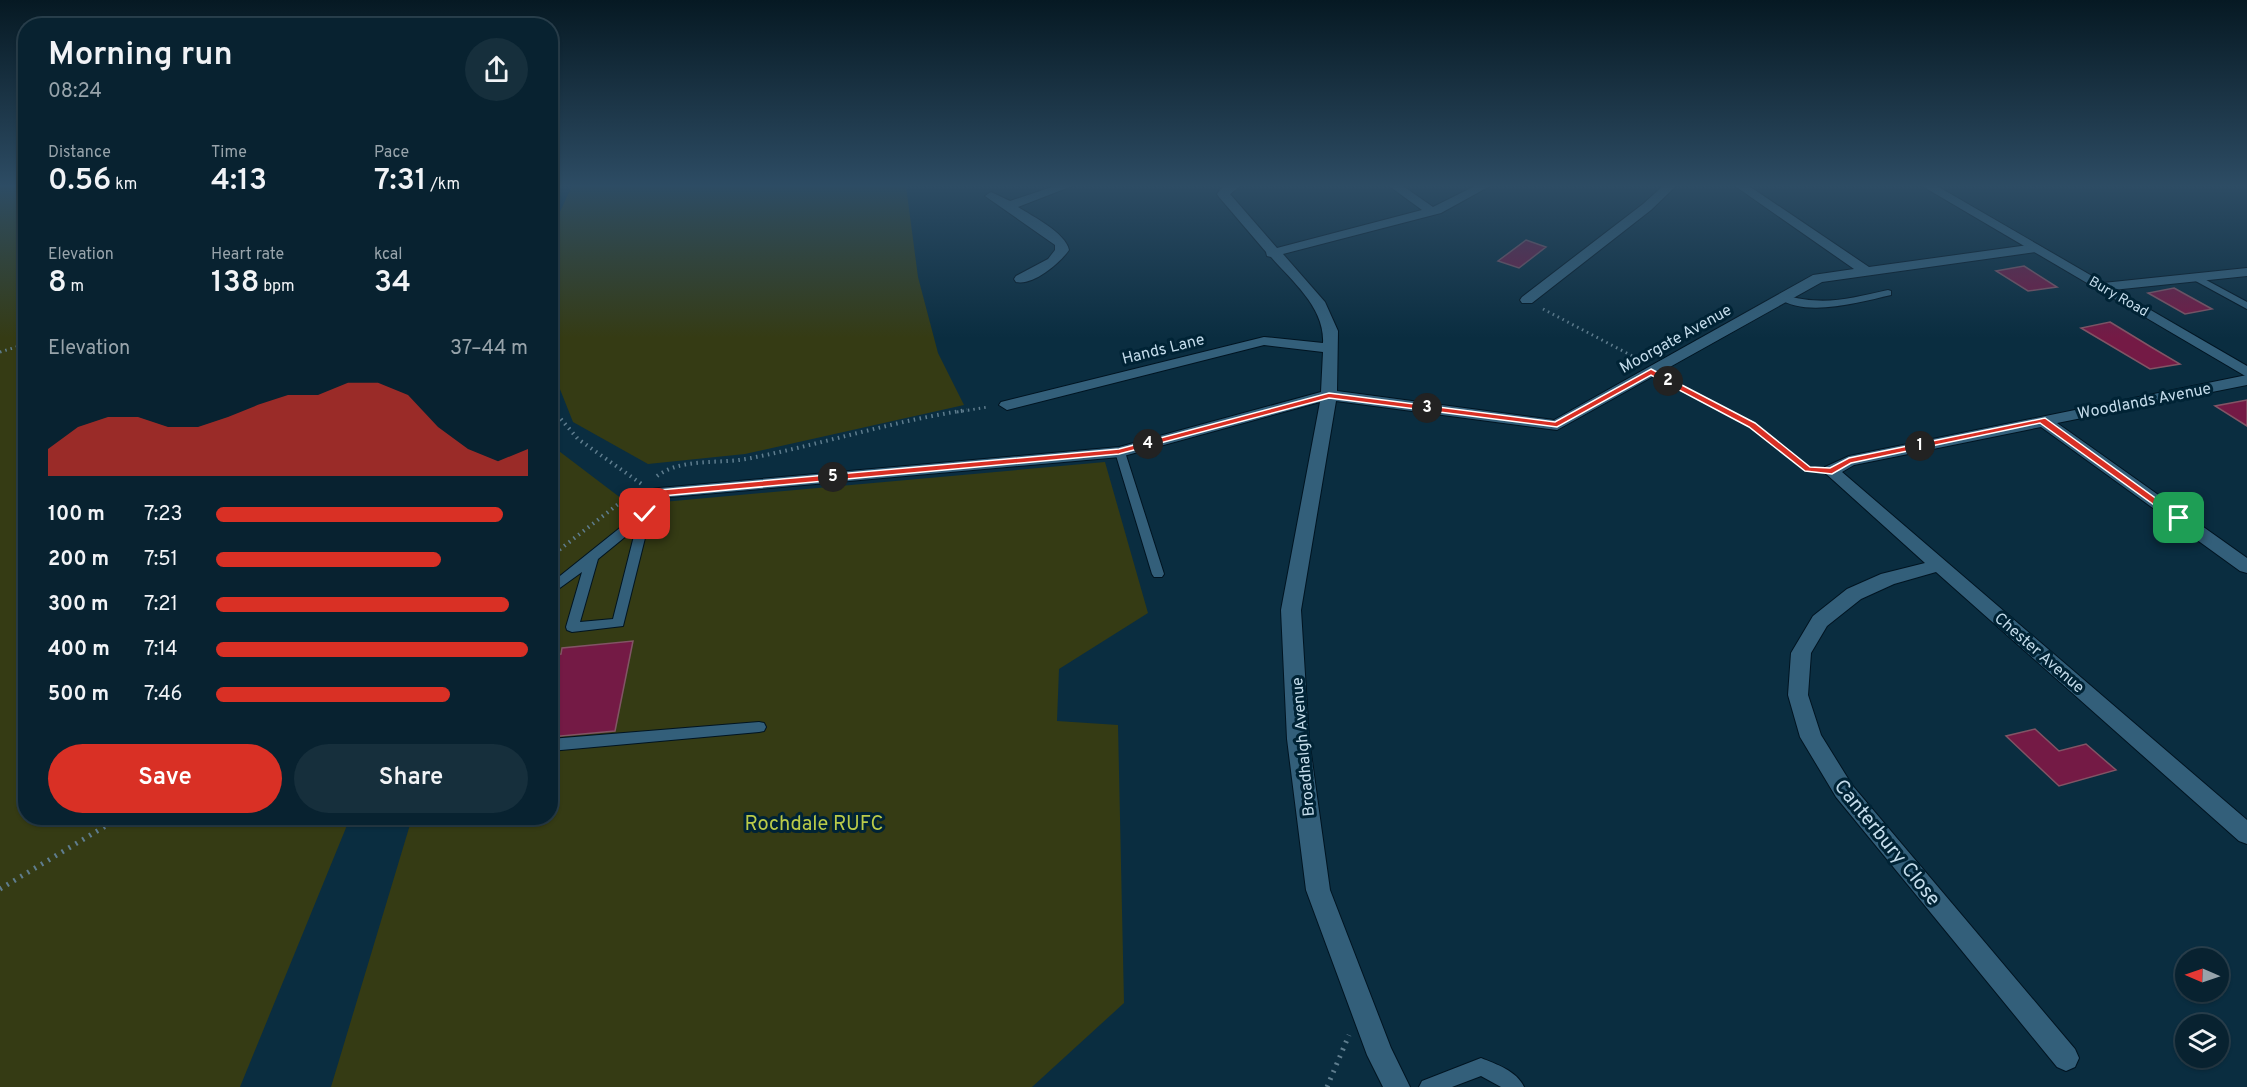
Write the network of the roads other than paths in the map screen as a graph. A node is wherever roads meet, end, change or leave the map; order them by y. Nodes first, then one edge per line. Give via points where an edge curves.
1 (1053, 237) edge
2 (1258, 237) edge
3 (1334, 237) edge
4 (1609, 237) edge
5 (1815, 237) edge
6 (2016, 237) edge
7 (2036, 248) junction
8 (1272, 253) junction
9 (1864, 270) junction
10 (2247, 272) edge
11 (2195, 277) junction
12 (1021, 279) dead end
13 (2103, 287) junction
14 (1888, 293) dead end
15 (1783, 298) junction
16 (1527, 300) road end
17 (2247, 306) edge
18 (1330, 348) junction
19 (2247, 372) edge
20 (2247, 380) edge
21 (1329, 395) junction
22 (1007, 405) road end
23 (2042, 420) junction
24 (1119, 452) junction
25 (1832, 471) joint
26 (659, 493) joint
27 (645, 514) junction
28 (592, 558) junction
29 (1940, 565) junction
30 (2247, 567) edge
31 (1158, 574) dead end
32 (558, 585) edge
33 (759, 727) dead end
34 (558, 744) edge
35 (2247, 834) edge
36 (2066, 1058) dead end
37 (1396, 1087) edge
38 (1428, 1087) edge
39 (1515, 1087) edge

1 - 12 street via 1062,250 1053,262
2 - 8 street, Broadhalgh Avenue
3 - 8 street
4 - 16 street
5 - 9 street
6 - 7 street, Bury Road
7 - 9 street, Moorgate Avenue
7 - 13 street, Bury Road
8 - 18 street, Broadhalgh Avenue via 1320,305 1331,331
9 - 15 street, Moorgate Avenue via 1818,278
10 - 11 street
11 - 13 street
11 - 17 lane
13 - 19 street, Bury Road
14 - 15 lane via 1818,306
15 - 21 street, Moorgate Avenue via 1557,425
18 - 21 street, Broadhalgh Avenue
18 - 22 street, Hands Lane via 1264,342
20 - 23 street, Woodlands Avenue
21 - 24 street
21 - 37 street, Broadhalgh Avenue via 1291,610 1298,739 1318,890 1380,1055
23 - 25 street, Woodlands Avenue via 1849,461
23 - 30 street
24 - 26 street
24 - 31 lane
25 - 29 street, Chester Avenue
26 - 27 lane
27 - 28 lane
27 - 28 lane via 618,623 572,627
28 - 32 lane
29 - 35 street, Chester Avenue
29 - 36 street, Canterbury Close via 1888,579 1854,594 1820,621 1801,653 1798,695 1811,737 1844,791
33 - 34 lane
38 - 39 lane via 1481,1067

